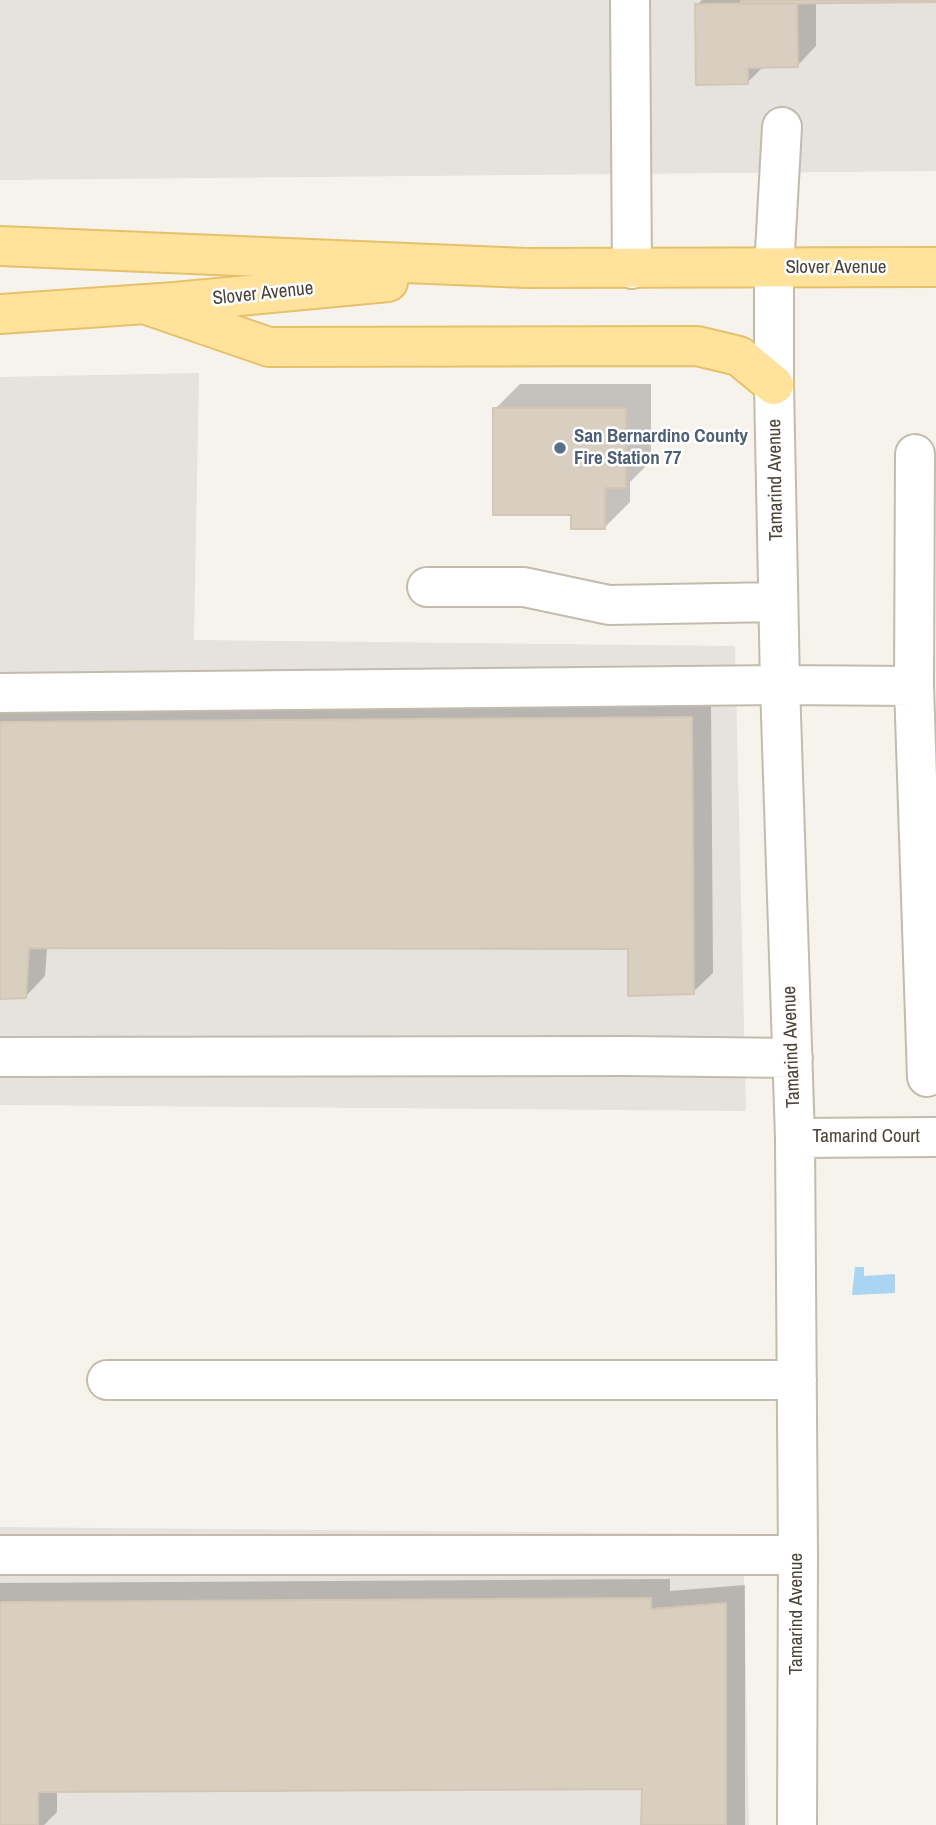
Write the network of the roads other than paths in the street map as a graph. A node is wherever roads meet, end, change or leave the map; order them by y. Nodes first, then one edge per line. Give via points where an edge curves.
1 (630, 0) edge
2 (782, 127) dead end
3 (0, 246) edge
4 (936, 267) edge
5 (526, 268) junction
6 (632, 268) junction
7 (774, 268) junction
8 (144, 304) junction
9 (0, 314) edge
10 (774, 385) junction
11 (915, 454) dead end
12 (427, 587) dead end
13 (778, 602) junction
14 (780, 685) junction
15 (914, 686) junction
16 (0, 692) edge
17 (0, 1057) edge
18 (793, 1058) junction
19 (927, 1077) dead end
20 (936, 1137) edge
21 (795, 1138) junction
22 (107, 1380) dead end
23 (797, 1380) junction
24 (0, 1555) edge
25 (798, 1555) junction
26 (797, 1825) edge

1 - 6 street
2 - 7 street, Tamarind Avenue
3 - 5 main road, Slover Avenue
4 - 7 main road, Slover Avenue
5 - 6 main road, Slover Avenue
5 - 8 main road, Slover Avenue
6 - 7 main road, Slover Avenue
7 - 10 street, Tamarind Avenue
8 - 9 main road, Slover Avenue
8 - 10 main road via 269,346 697,346 739,356
10 - 13 street, Tamarind Avenue
11 - 15 street
12 - 13 street via 524,587 609,605
13 - 14 street, Tamarind Avenue
14 - 15 street
14 - 16 street
14 - 18 street, Tamarind Avenue
15 - 19 street
17 - 18 street
18 - 21 street, Tamarind Avenue
20 - 21 street, Tamarind Court
21 - 23 street, Tamarind Avenue
22 - 23 street
23 - 25 street, Tamarind Avenue
24 - 25 street
25 - 26 street, Tamarind Avenue

